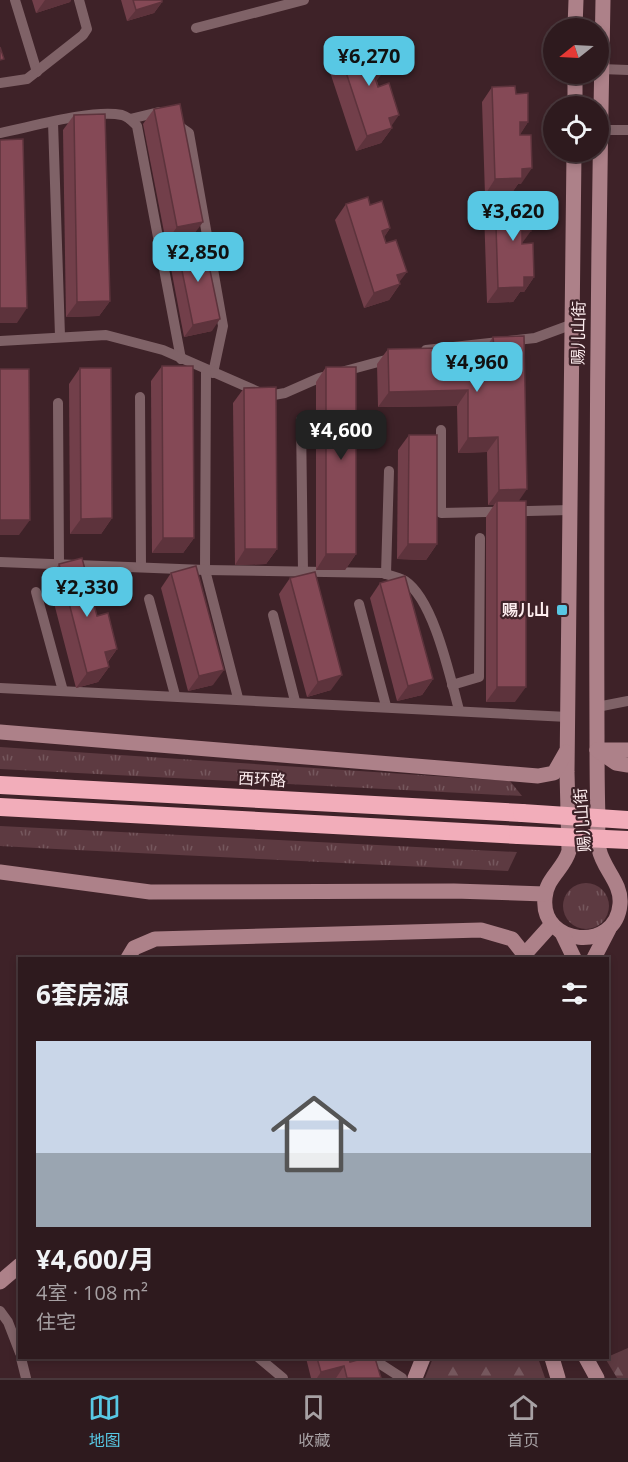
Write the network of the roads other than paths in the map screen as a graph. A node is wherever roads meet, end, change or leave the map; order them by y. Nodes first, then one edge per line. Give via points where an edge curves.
1 (15, 0) edge
2 (79, 0) edge
3 (304, 0) edge
4 (576, 0) edge
5 (603, 0) edge
6 (575, 18) edge
7 (602, 18) edge
8 (196, 28) dead end
9 (609, 69) edge
10 (628, 70) edge
11 (37, 72) junction
12 (0, 83) edge
13 (130, 119) junction
14 (53, 122) junction
15 (609, 130) edge
16 (628, 130) edge
17 (0, 133) edge
18 (574, 162) edge
19 (599, 162) edge
20 (208, 241) junction
21 (161, 250) junction
22 (573, 324) junction
23 (60, 336) junction
24 (0, 341) edge
25 (181, 358) junction
26 (210, 371) junction
27 (140, 397) dead end
28 (58, 403) dead end
29 (301, 420) dead end
30 (441, 430) dead end
31 (389, 471) dead end
32 (570, 510) junction
33 (596, 510) junction
34 (480, 538) dead end
35 (0, 562) edge
36 (58, 563) junction
37 (141, 567) junction
38 (205, 570) junction
39 (303, 572) junction
40 (387, 574) junction
41 (36, 592) dead end
42 (149, 600) dead end
43 (359, 604) dead end
44 (273, 615) dead end
45 (452, 685) junction
46 (0, 688) edge
47 (63, 690) junction
48 (175, 695) junction
49 (238, 698) junction
50 (295, 701) junction
51 (628, 701) edge
52 (386, 706) junction
53 (597, 707) junction
54 (459, 710) junction
55 (568, 717) junction
56 (0, 732) edge
57 (568, 750) junction
58 (597, 750) junction
59 (628, 750) edge
60 (628, 765) edge
61 (0, 785) edge
62 (0, 807) edge
63 (628, 820) edge
64 (628, 840) edge
65 (0, 872) edge
66 (545, 894) junction
67 (618, 919) edge
68 (557, 929) junction
69 (526, 956) edge
70 (129, 957) edge
71 (573, 957) edge
72 (595, 957) edge
73 (18, 1267) edge
74 (0, 1282) edge
75 (0, 1311) edge
76 (18, 1348) edge
77 (21, 1359) edge
78 (260, 1359) edge
79 (373, 1359) edge
80 (423, 1359) edge
81 (552, 1359) edge
82 (587, 1359) edge
83 (26, 1378) edge
84 (283, 1378) edge
85 (402, 1378) edge
86 (415, 1378) edge
87 (558, 1378) edge
88 (597, 1378) edge

1 - 11 street
2 - 11 street via 87,29
3 - 8 street
4 - 6 main road
5 - 7 main road, 赐儿山街
9 - 10 street
11 - 12 street via 20,81
13 - 14 street via 96,115
13 - 20 street via 155,111 186,129
13 - 21 street via 140,135
14 - 17 street
14 - 23 street
15 - 16 street
18 - 22 main road, 赐儿山街
19 - 33 main road, 赐儿山街
20 - 21 street
20 - 26 street via 223,326
21 - 25 street
22 - 26 street via 535,338 405,355 268,396
22 - 32 main road, 赐儿山街
23 - 24 street
23 - 25 street via 106,335
25 - 26 street
26 - 38 street
27 - 37 street
28 - 36 street
29 - 39 street
30 - 32 street via 441,513
31 - 40 street
32 - 33 main road
32 - 55 main road, 赐儿山街
33 - 53 main road, 赐儿山街
34 - 45 street via 479,677
35 - 36 street
36 - 37 street
37 - 38 street
38 - 39 street
38 - 49 street
39 - 40 street
40 - 45 street via 418,593 440,640
41 - 47 street
42 - 48 street
43 - 52 street
44 - 50 street
45 - 54 street
46 - 47 street
47 - 48 street
48 - 49 street
49 - 50 street
50 - 52 street
51 - 53 street
52 - 54 street
53 - 58 main road, 赐儿山街
54 - 55 street
55 - 57 main road, 赐儿山街
56 - 57 main road via 538,776 554,773
57 - 66 main road, 赐儿山街 via 569,851 567,861 552,877
58 - 59 main road
58 - 60 main road via 616,763
58 - 67 main road, 赐儿山街 via 598,849 620,893
61 - 63 highway, 西环路, bridge
62 - 64 highway, bridge
65 - 66 main road via 150,892
66 - 68 main road via 546,913
67 - 68 main road via 586,939
67 - 72 main road
68 - 69 main road
68 - 71 main road
69 - 70 main road via 512,939 481,930 155,939 135,948
73 - 74 main road
75 - 76 street
77 - 83 street
78 - 84 street
79 - 85 street
80 - 86 main road
81 - 87 main road
82 - 88 main road

